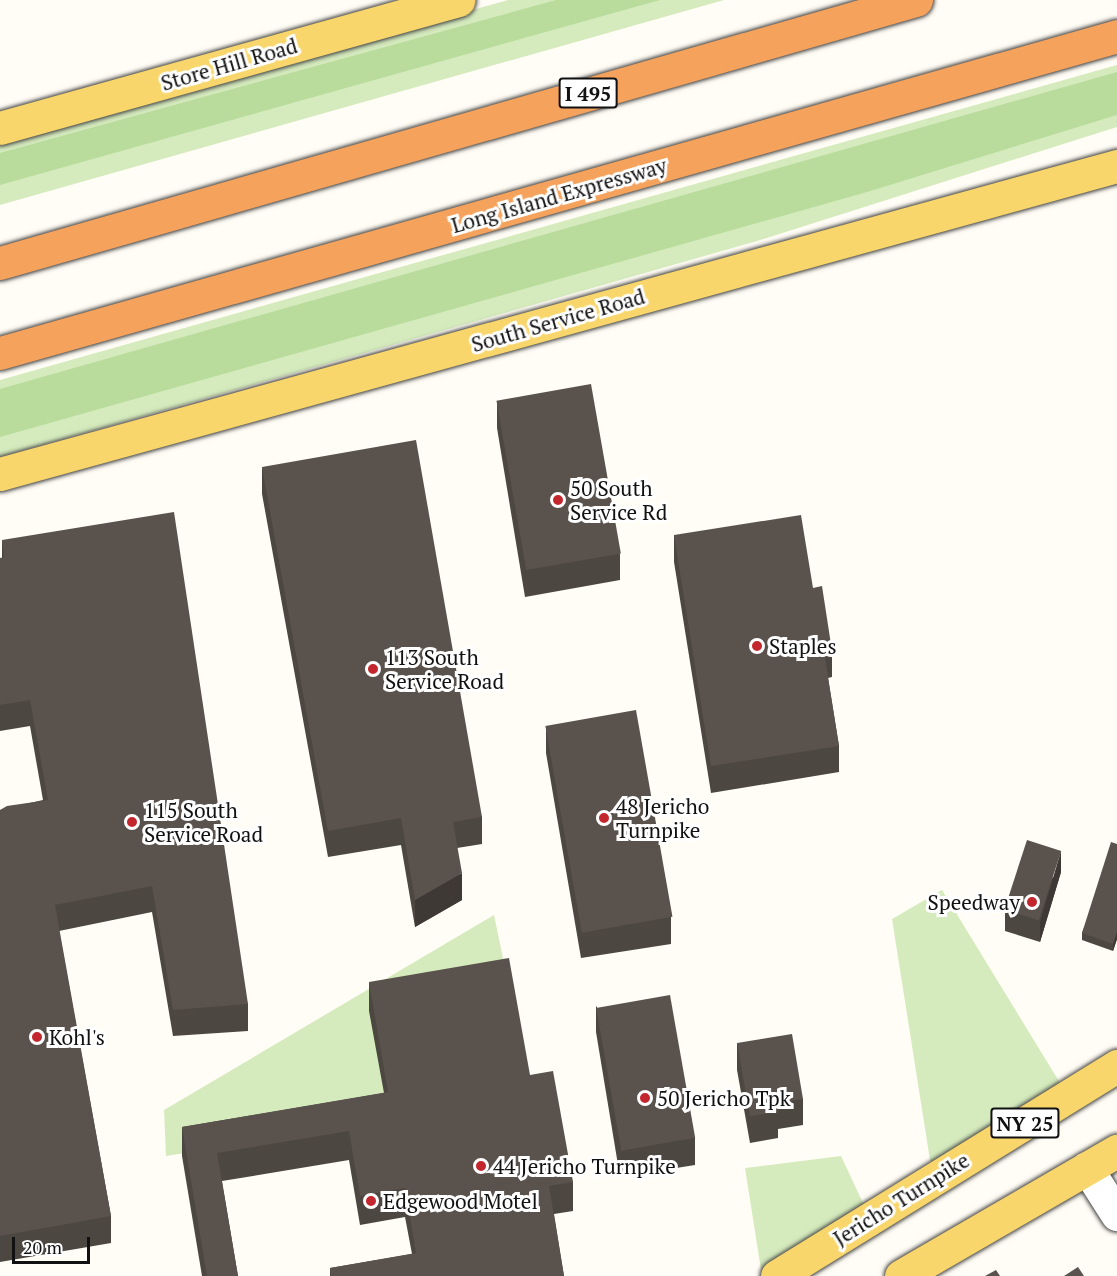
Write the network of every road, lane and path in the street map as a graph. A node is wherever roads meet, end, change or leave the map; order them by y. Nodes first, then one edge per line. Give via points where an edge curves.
1 (458, 0) edge
2 (835, 0) edge
3 (916, 0) edge
4 (1117, 36) edge
5 (524, 111) junction
6 (0, 128) edge
7 (1117, 166) edge
8 (0, 263) edge
9 (0, 353) edge
10 (0, 474) edge
11 (1117, 1066) edge
12 (1117, 1150) edge
13 (1087, 1168) junction
14 (1117, 1215) edge
15 (784, 1274) edge
16 (901, 1276) edge

1 - 6 main road, Store Hill Road
2 - 5 highway
3 - 5 highway, I 495
4 - 9 highway, Long Island Expressway
5 - 8 highway, I 495
7 - 10 main road, South Service Road
11 - 15 main road, Jericho Turnpike / NY 25
12 - 13 main road
13 - 14 street
13 - 16 main road

